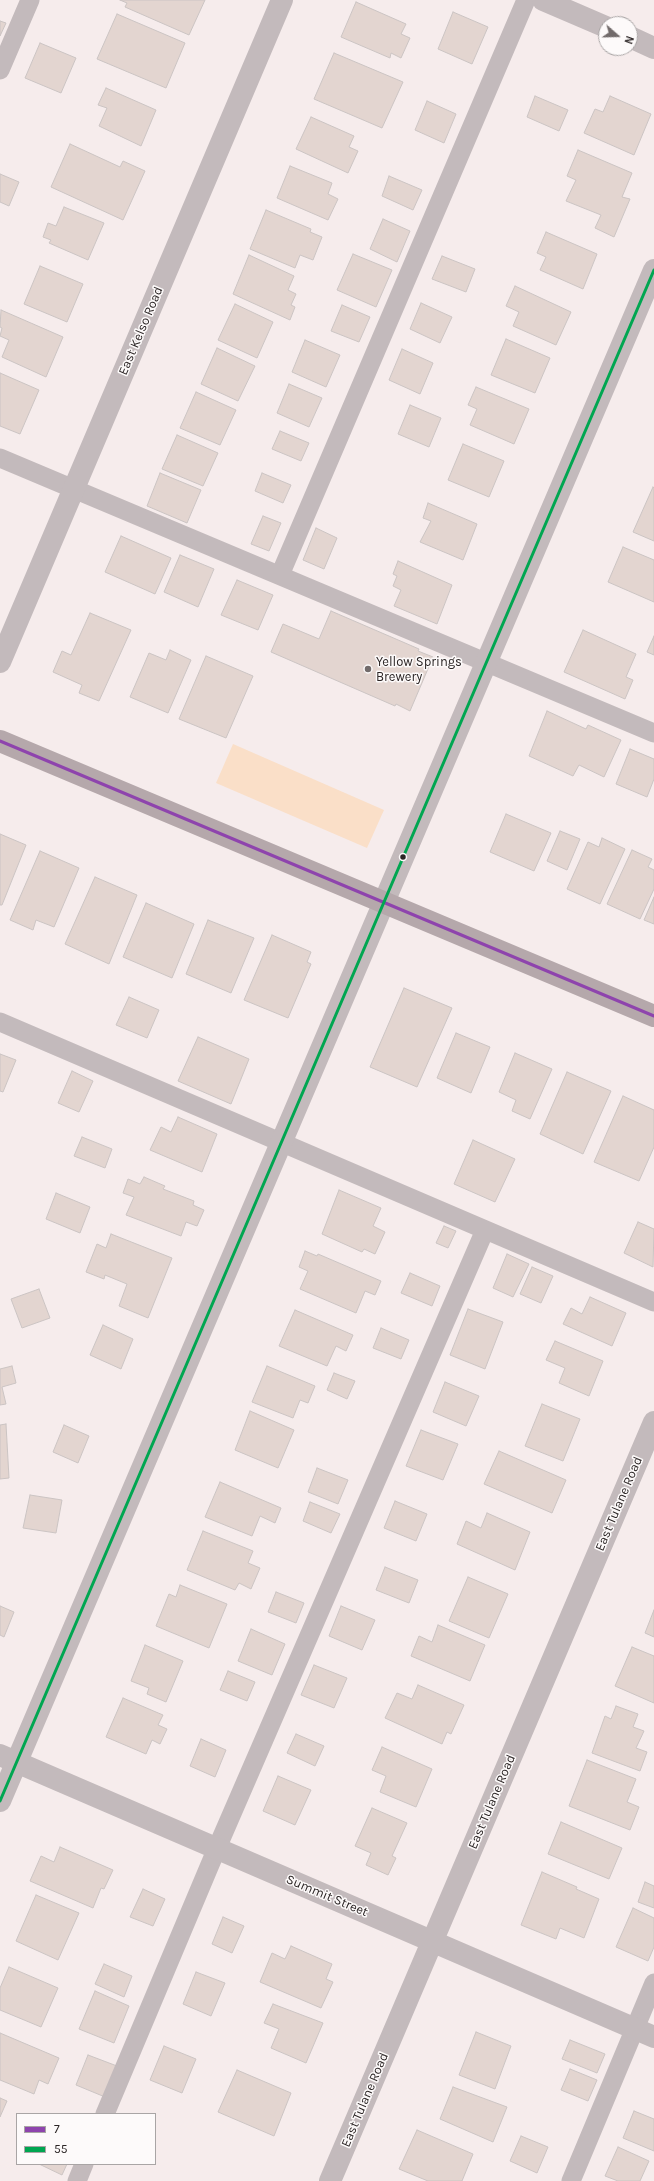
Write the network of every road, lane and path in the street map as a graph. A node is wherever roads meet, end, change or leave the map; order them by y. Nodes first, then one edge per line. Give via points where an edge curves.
1 (30, 0) edge
2 (282, 0) edge
3 (526, 0) edge
4 (543, 0) edge
5 (598, 24) edge
6 (638, 41) edge
7 (654, 48) edge
8 (0, 70) edge
9 (654, 270) edge
10 (0, 458) edge
11 (74, 489) junction
12 (280, 575) junction
13 (0, 662) edge
14 (486, 663) junction
15 (654, 733) edge
16 (0, 740) edge
17 (384, 902) junction
18 (654, 1016) edge
19 (0, 1022) edge
20 (281, 1142) junction
21 (485, 1230) junction
22 (654, 1302) edge
23 (654, 1422) edge
24 (8, 1758) edge
25 (0, 1801) edge
26 (217, 1848) junction
27 (432, 1941) junction
28 (654, 1983) edge
29 (644, 2033) edge
30 (105, 2113) edge
31 (84, 2165) edge
32 (77, 2181) edge
33 (330, 2181) edge
34 (571, 2181) edge

1 - 8 lane
2 - 11 street, East Kelso Road
3 - 12 lane
4 - 5 street
6 - 7 street
9 - 14 street
10 - 11 lane
11 - 12 lane
11 - 13 street, East Kelso Road
12 - 14 lane
14 - 15 lane
14 - 17 street
16 - 17 main road
17 - 18 main road
17 - 20 street
19 - 20 lane
20 - 21 lane
20 - 24 street
21 - 22 lane
21 - 26 lane
23 - 27 street, East Tulane Road
24 - 25 street
24 - 26 street, Summit Street
26 - 27 street, Summit Street
26 - 30 lane
27 - 29 street, Summit Street
27 - 33 street, East Tulane Road
28 - 29 lane
29 - 34 lane
31 - 32 lane

